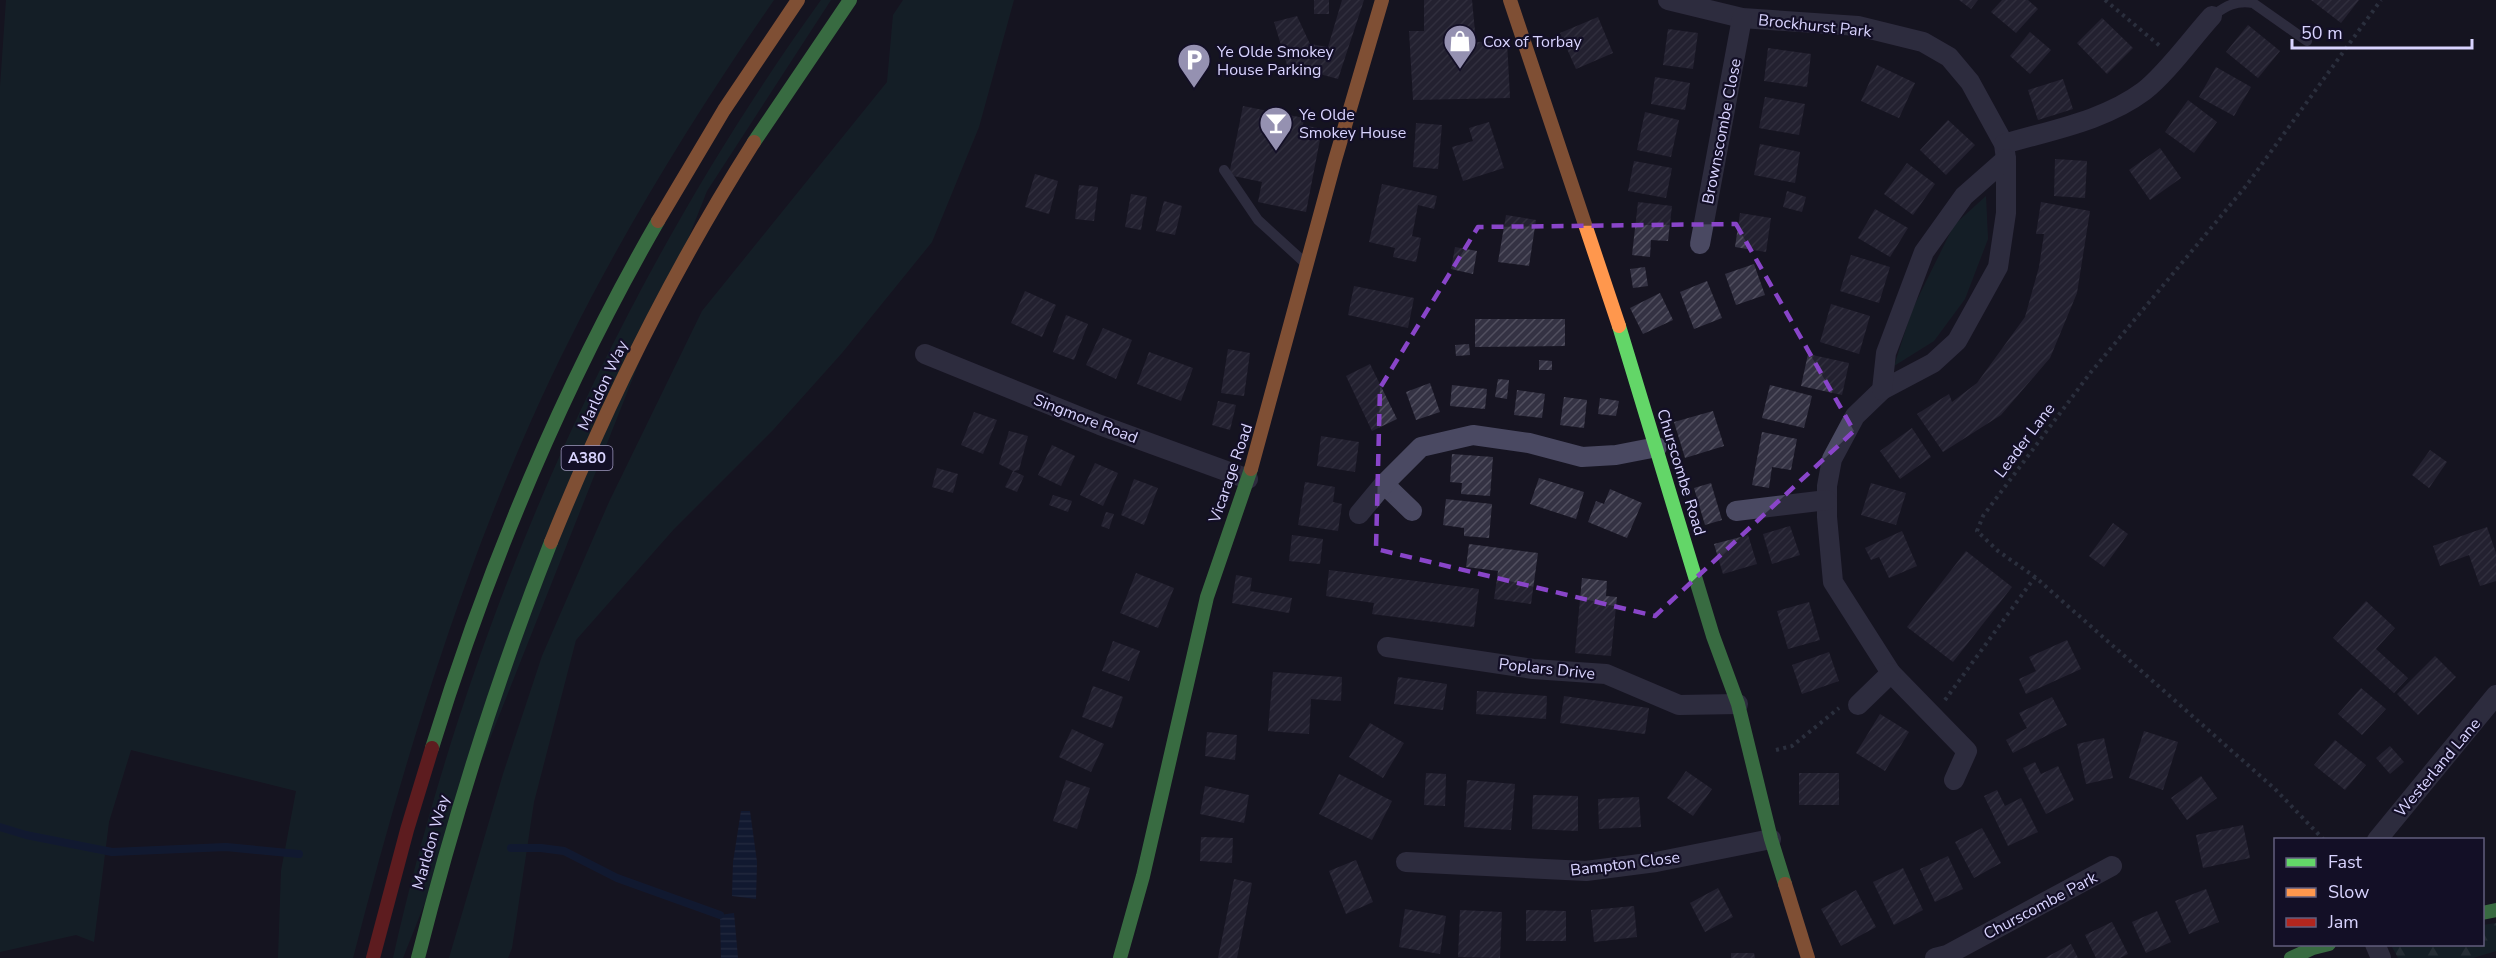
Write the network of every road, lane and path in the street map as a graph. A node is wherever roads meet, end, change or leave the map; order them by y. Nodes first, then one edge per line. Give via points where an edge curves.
1 (798, 0) edge
2 (850, 0) edge
3 (1383, 0) edge
4 (1510, 0) edge
5 (1668, 0) edge
6 (2104, 0) edge
7 (2381, 0) edge
8 (2212, 16) joint
9 (1742, 18) junction
10 (2307, 41) dead end
11 (2175, 58) junction
12 (2005, 152) junction
13 (1224, 170) dead end
14 (1700, 244) dead end
15 (1306, 265) junction
16 (925, 354) dead end
17 (1882, 390) junction
18 (1657, 447) junction
19 (1248, 479) junction
20 (1384, 484) junction
21 (1827, 500) junction
22 (1412, 512) dead end
23 (1736, 512) dead end
24 (1359, 514) dead end
25 (2035, 577) junction
26 (1387, 647) dead end
27 (1891, 673) junction
28 (2496, 694) edge
29 (1738, 704) junction
30 (1858, 705) joint
31 (1933, 717) junction
32 (1752, 755) junction
33 (1954, 780) dead end
34 (2322, 838) edge
35 (2379, 838) edge
36 (1771, 839) junction
37 (1406, 862) dead end
38 (2112, 866) dead end
39 (2319, 946) edge
40 (373, 958) edge
41 (417, 958) edge
42 (1120, 958) edge
43 (1808, 958) edge
44 (1935, 958) edge
45 (2291, 958) edge

1 - 40 main road, Marldon Way / A380 via 716,122 678,187 585,357 547,438 447,694
2 - 41 main road, Marldon Way / A380 via 757,137 688,253 606,413 501,670 457,807
3 - 15 main road, Vicarage Road via 1348,101
4 - 18 main road, Churscombe Road
5 - 9 street, Brockhurst Park
6 - 11 path
7 - 25 path, Leader Lane via 2246,186 2091,372 1983,516 1977,531
8 - 10 lane via 2230,3 2253,3
8 - 11 street
9 - 12 street, Brockhurst Park via 1858,26 1923,42 1949,57 1970,82
9 - 14 street, Brownscombe Close
11 - 12 street via 2147,89 2110,112
12 - 17 street via 1964,196 1924,252 1886,353
12 - 17 street, Brockhurst Park via 2006,213 1998,267 1957,341 1934,363
13 - 15 lane via 1258,220
15 - 19 main road, Vicarage Road
16 - 19 street, Singmore Road
17 - 21 street, Brockhurst Park via 1855,416 1832,459
18 - 20 street via 1582,457 1529,443 1473,435 1421,447
18 - 29 main road, Churscombe Road via 1713,636
19 - 42 main road, Vicarage Road via 1207,597 1143,876
20 - 22 street
20 - 24 street
21 - 23 street
21 - 27 street, Brockhurst Park via 1833,582
25 - 31 path
25 - 34 path, Leader Lane via 2275,789
26 - 29 street, Poplars Drive via 1533,669 1606,674 1679,705
27 - 30 street
27 - 31 street, Brockhurst Park
28 - 35 street, Westerland Lane
29 - 32 main road, Churscombe Road
30 - 32 path via 1848,700 1792,746
31 - 33 street, Brockhurst Park via 1967,751
32 - 36 main road, Churscombe Road
36 - 37 street, Bampton Close via 1656,862 1586,871
36 - 43 main road, Churscombe Road
38 - 44 street, Churscombe Park
39 - 45 main road

